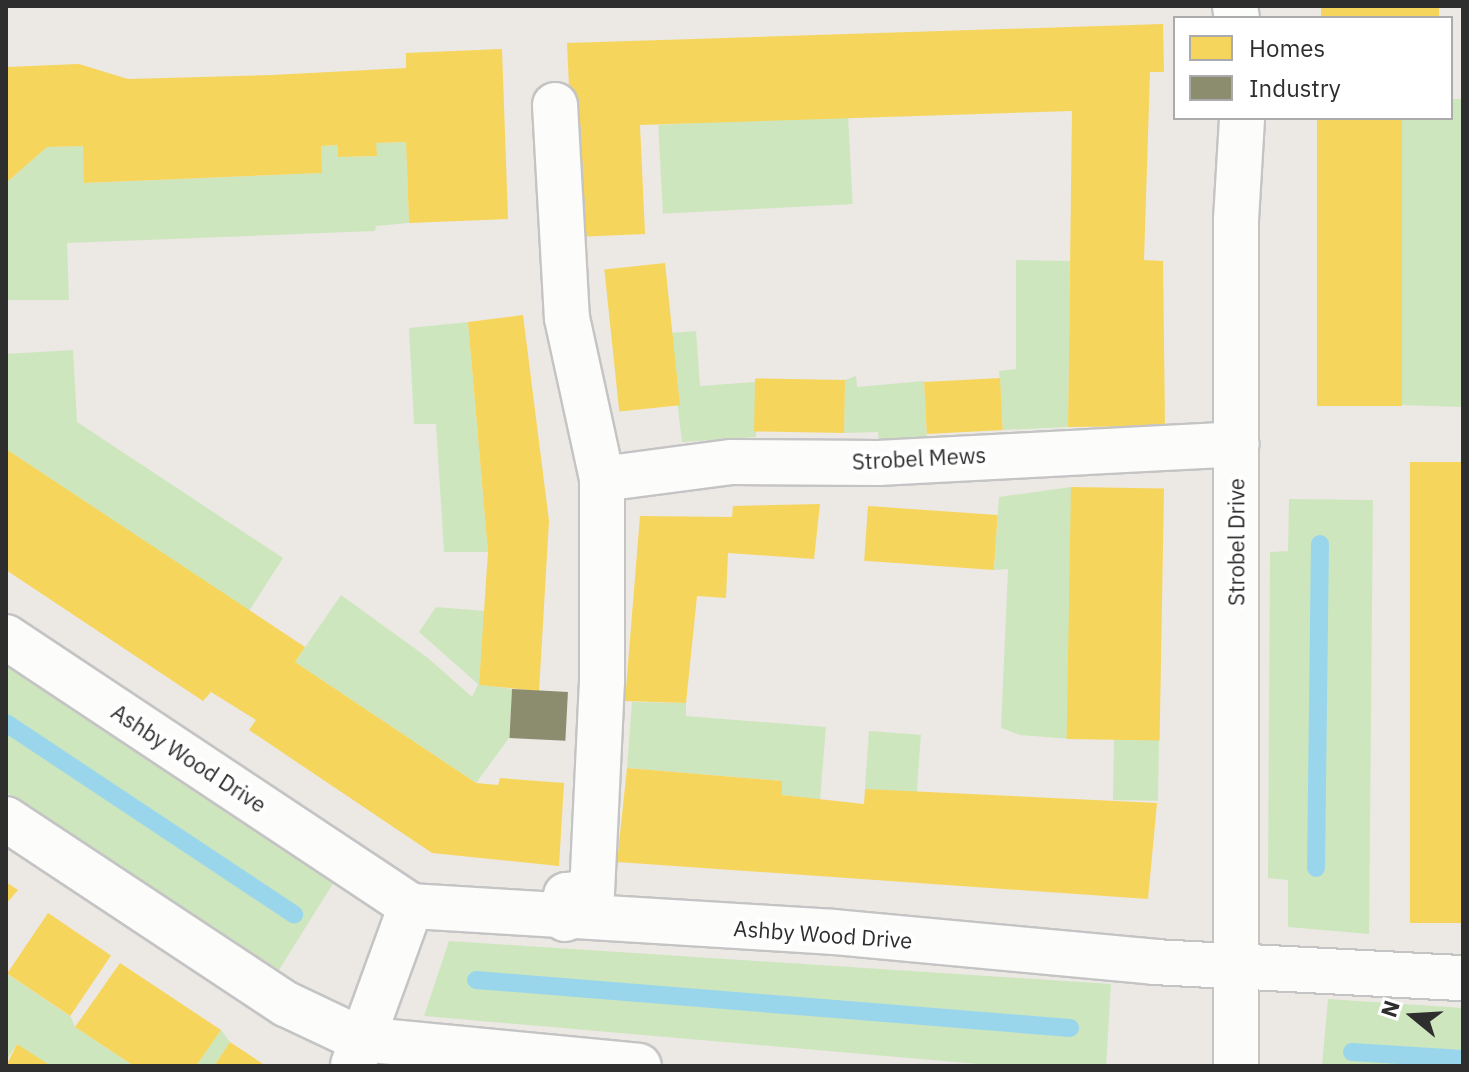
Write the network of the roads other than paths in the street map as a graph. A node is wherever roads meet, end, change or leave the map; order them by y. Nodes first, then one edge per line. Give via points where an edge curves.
1 (555, 105) dead end
2 (1242, 120) edge
3 (1236, 444) junction
4 (602, 479) junction
5 (6, 637) edge
6 (6, 819) edge
7 (411, 906) junction
8 (565, 919) junction
9 (1235, 967) junction
10 (1463, 978) edge
11 (356, 1052) edge
12 (639, 1066) edge
13 (1236, 1066) edge

1 - 4 street via 567,318
2 - 3 street, Strobel Drive
3 - 4 street, Strobel Mews via 878,463 732,462
3 - 9 street, Strobel Drive
4 - 8 street via 602,681 592,892 566,895
5 - 7 street, Ashby Wood Drive
6 - 11 street
7 - 8 street, Ashby Wood Drive
7 - 11 street
8 - 9 street, Ashby Wood Drive via 833,932
9 - 10 street, Ashby Wood Drive
9 - 13 street
11 - 12 street

